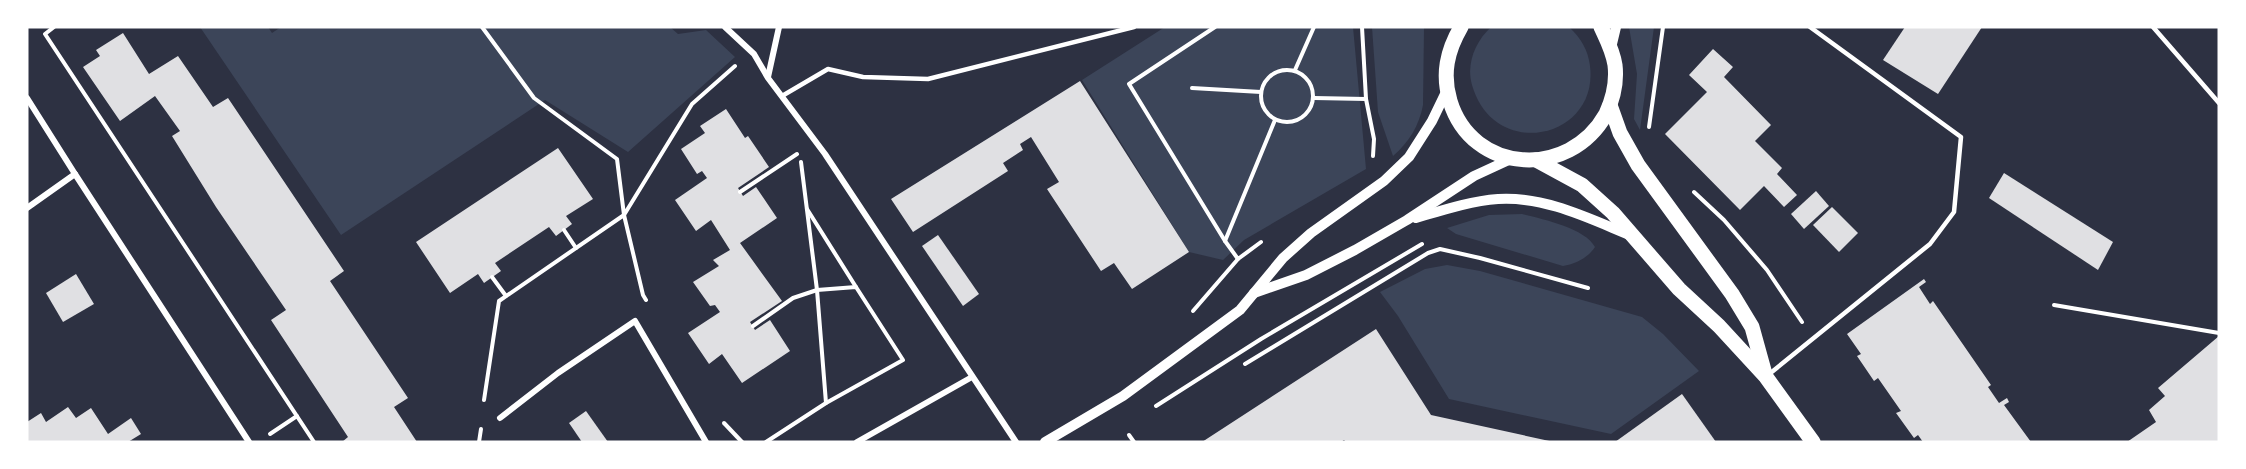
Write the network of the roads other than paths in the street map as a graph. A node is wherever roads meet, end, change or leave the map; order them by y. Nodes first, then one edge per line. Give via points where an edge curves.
1 (725, 27) edge
2 (779, 27) edge
3 (1134, 27) edge
4 (1601, 27) edge
5 (1616, 27) edge
6 (1810, 27) edge
7 (2153, 27) edge
8 (1454, 31) edge
9 (1611, 48) junction
10 (768, 78) junction
11 (1447, 90) junction
12 (782, 96) junction
13 (27, 98) edge
14 (2219, 103) edge
15 (1610, 105) junction
16 (1513, 158) junction
17 (1536, 160) junction
18 (75, 174) junction
19 (27, 208) edge
20 (1407, 220) junction
21 (1633, 237) junction
22 (1253, 293) junction
23 (972, 377) junction
24 (1766, 377) junction
25 (500, 418) dead end
26 (249, 442) edge
27 (706, 442) edge
28 (857, 442) edge
29 (1016, 442) edge
30 (1045, 442) edge
31 (1813, 442) edge

1 - 10 street via 754,54
2 - 10 street
3 - 12 lane via 928,79 863,77 828,69
4 - 9 main road
5 - 9 street
6 - 24 lane via 1961,137 1957,193 1954,212 1930,244
7 - 14 lane
8 - 11 main road via 1447,56
9 - 15 main road via 1615,77
10 - 12 street
11 - 16 main road via 1462,126 1494,152
11 - 22 street via 1409,157 1384,181 1297,245
12 - 23 street
13 - 18 street
15 - 17 main road via 1598,127 1581,144 1560,155
15 - 24 main road via 1638,165 1752,327
16 - 17 main road
16 - 20 street via 1474,176
17 - 21 main road via 1582,185
18 - 19 street
18 - 26 street
20 - 21 street via 1461,205 1498,199 1523,200 1551,205
20 - 22 street via 1306,275
21 - 24 main road via 1678,289
22 - 30 street via 1240,310 1123,396
23 - 28 street
23 - 29 street
24 - 31 main road
25 - 27 street via 635,321

